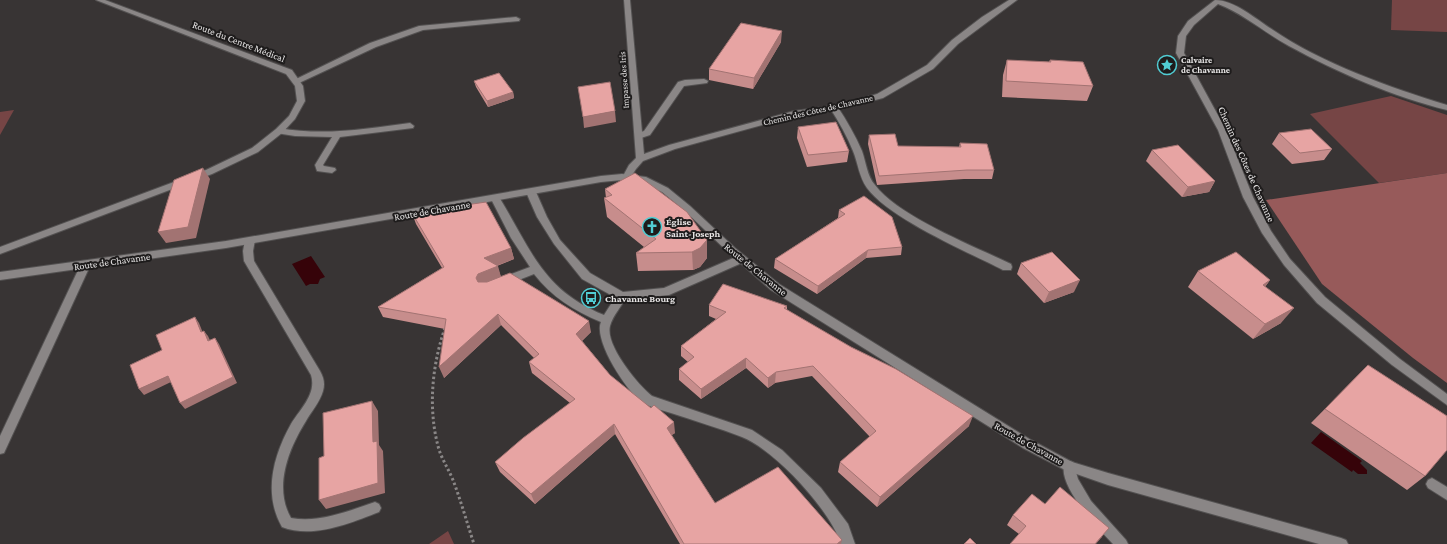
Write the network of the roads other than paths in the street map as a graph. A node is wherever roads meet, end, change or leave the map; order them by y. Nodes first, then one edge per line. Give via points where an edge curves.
1 (100, 0) edge
2 (627, 0) edge
3 (1014, 0) edge
4 (1219, 1) edge
5 (116, 3) edge
6 (516, 19) dead end
7 (296, 81) junction
8 (704, 81) dead end
9 (834, 108) junction
10 (1447, 108) edge
11 (410, 126) dead end
12 (279, 131) junction
13 (338, 134) junction
14 (638, 136) junction
15 (640, 159) junction
16 (332, 170) dead end
17 (627, 176) junction
18 (531, 192) junction
19 (496, 199) junction
20 (250, 240) junction
21 (0, 251) edge
22 (741, 259) junction
23 (85, 266) junction
24 (1007, 267) dead end
25 (536, 269) junction
26 (0, 276) edge
27 (492, 286) edge
28 (622, 296) junction
29 (608, 320) junction
30 (1447, 400) edge
31 (0, 449) edge
32 (1069, 466) junction
33 (1432, 484) edge
34 (1447, 494) edge
35 (375, 508) dead end
36 (848, 544) edge
37 (1122, 544) edge
38 (1340, 544) edge

1 - 5 street, Route du Centre Médical
2 - 14 street, Impasse des Iris
3 - 9 street, Chemin des Côtes de Chavanne via 955,42 930,67 906,83 880,96
4 - 10 street via 1237,9 1291,44 1352,74 1405,96
4 - 30 street, Chemin des Côtes de Chavanne via 1191,23 1182,36 1180,53 1222,130 1248,197 1267,233 1321,300
5 - 7 street, Route du Centre Médical via 289,72
6 - 7 street via 422,28 394,36
7 - 12 street via 301,101 292,117
8 - 14 street via 681,84 647,132
9 - 15 street, Chemin des Côtes de Chavanne via 797,113 672,147
9 - 24 street via 843,121 870,186 875,192 908,215
11 - 13 street
12 - 13 street via 312,135
12 - 21 street via 255,150 209,172
13 - 16 street via 319,165 320,169
14 - 15 street, Impasse des Iris
15 - 17 street
17 - 18 street, Route de Chavanne
17 - 22 street, Route de Chavanne via 656,184
18 - 19 street, Route de Chavanne
18 - 28 street via 557,242 586,276
19 - 20 street, Route de Chavanne
19 - 25 street
20 - 23 street, Route de Chavanne
20 - 35 street via 249,261 297,340 319,383 317,393 284,448 278,470 279,510 287,523 315,526
22 - 28 street via 665,292
22 - 32 street, Route de Chavanne via 775,287 1027,444
23 - 26 street, Route de Chavanne
23 - 31 street
25 - 27 street
25 - 29 street via 545,282 568,301
28 - 29 street
29 - 36 street via 604,327 606,341 615,358 648,399 748,434 778,454 817,492 843,528
32 - 37 street via 1072,481 1087,506
32 - 38 street, Route de Chavanne
33 - 34 street

